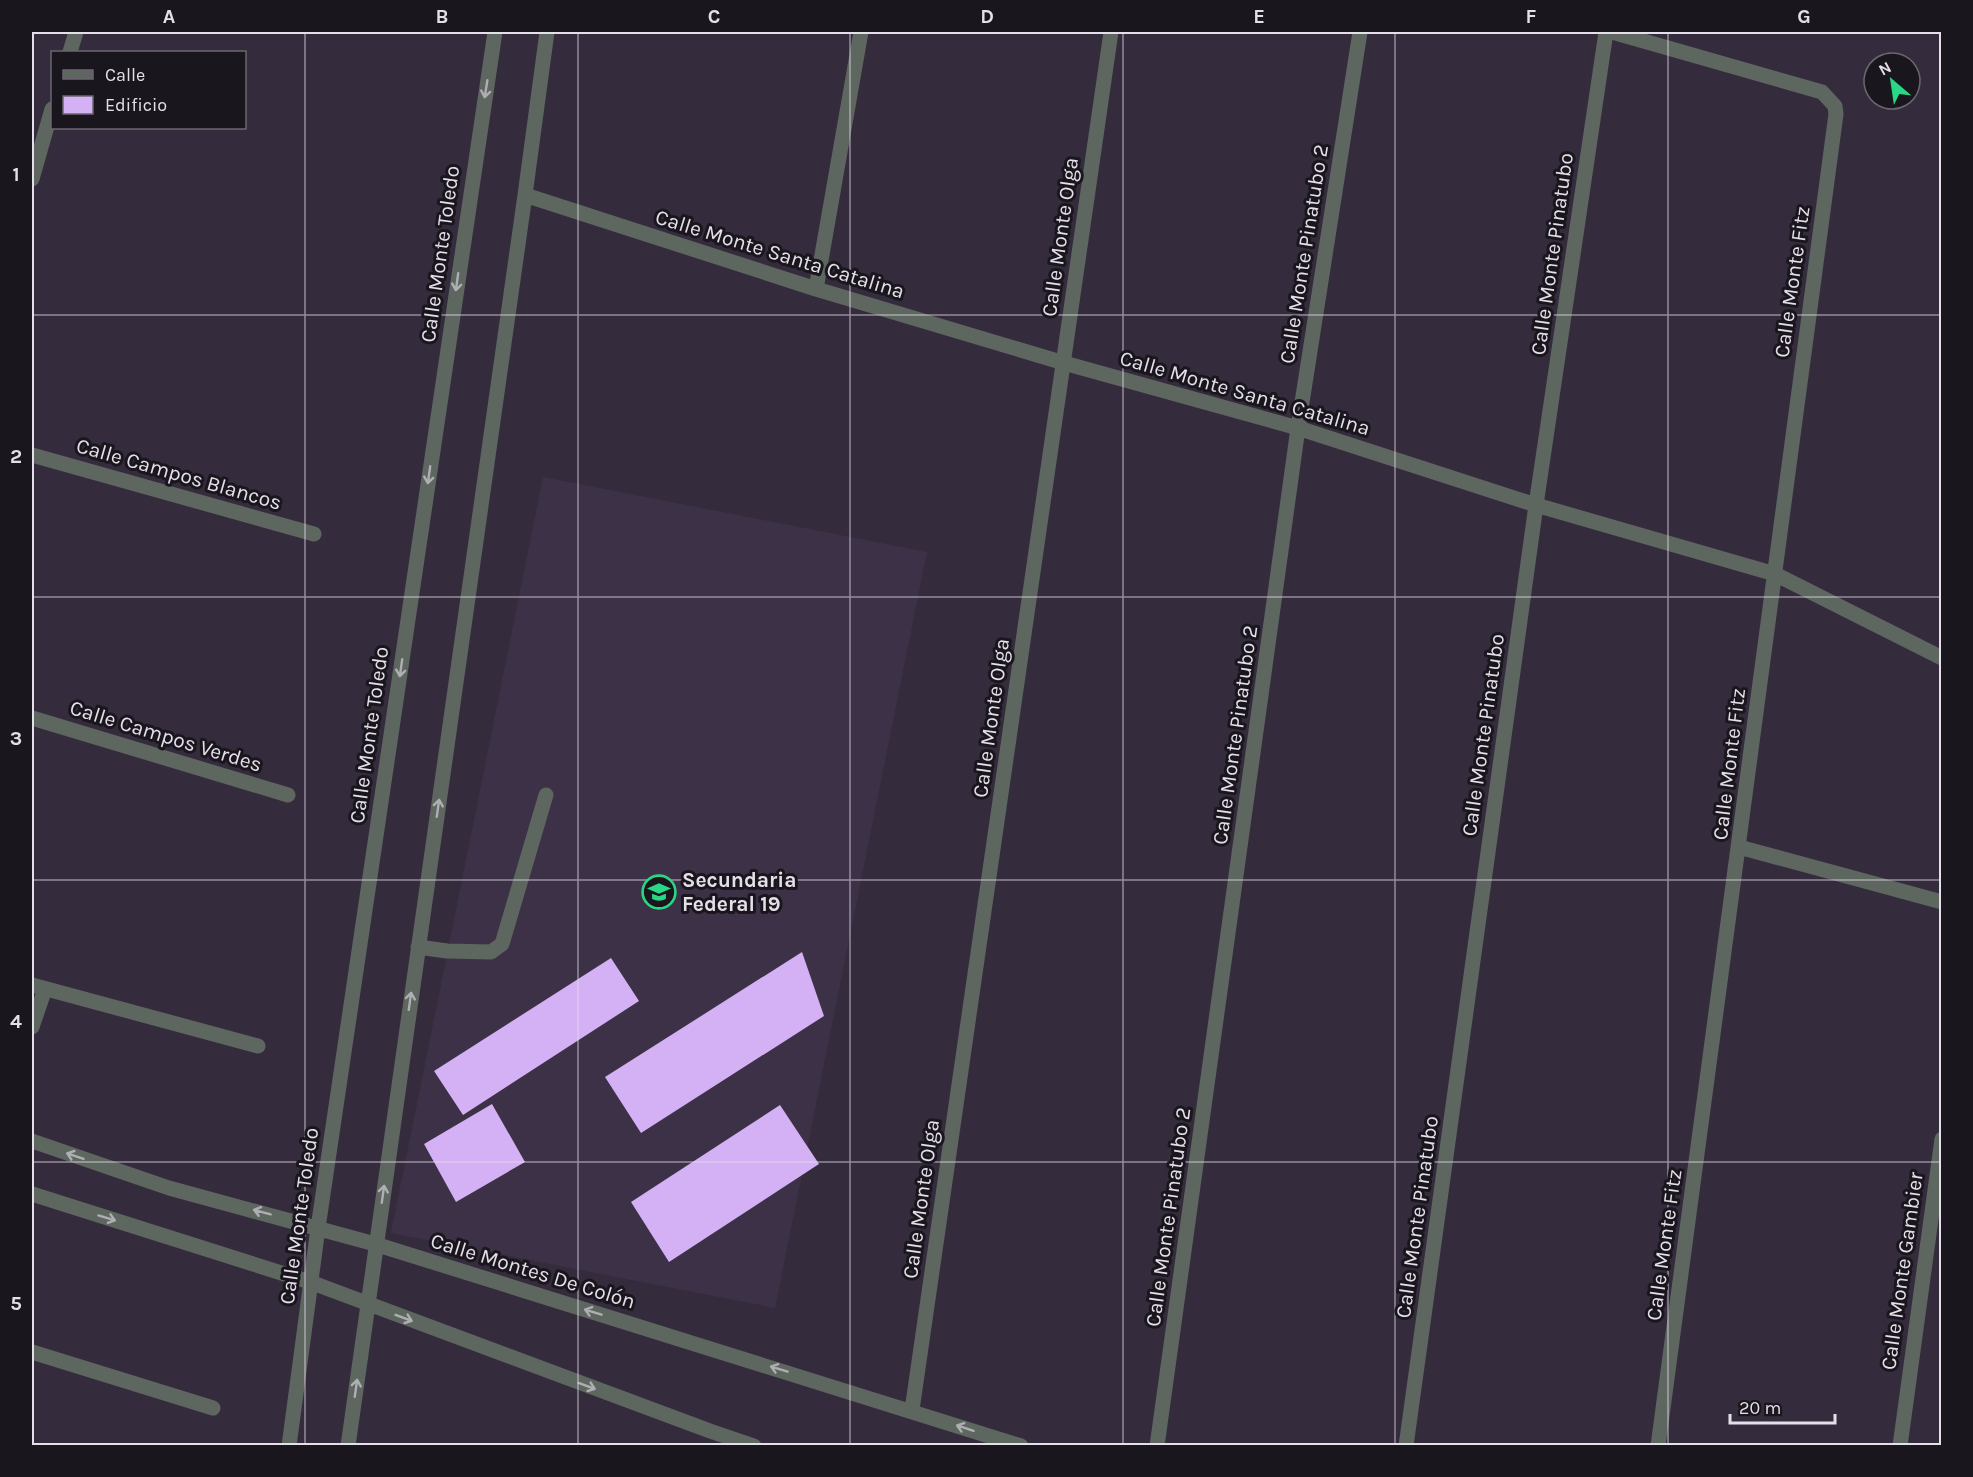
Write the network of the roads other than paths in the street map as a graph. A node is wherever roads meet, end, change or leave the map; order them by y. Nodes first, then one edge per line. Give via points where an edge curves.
1 (76, 32) edge
2 (495, 32) edge
3 (547, 32) edge
4 (861, 32) edge
5 (1111, 32) edge
6 (1360, 32) edge
7 (1606, 32) edge
8 (1612, 32) edge
9 (70, 51) edge
10 (51, 112) edge
11 (32, 179) edge
12 (525, 195) junction
13 (816, 289) junction
14 (1064, 363) junction
15 (1298, 428) junction
16 (32, 455) edge
17 (1536, 505) junction
18 (314, 534) dead end
19 (1774, 574) junction
20 (1941, 658) edge
21 (32, 718) edge
22 (288, 795) dead end
23 (546, 795) dead end
24 (1739, 847) junction
25 (1941, 902) edge
26 (418, 947) junction
27 (38, 987) edge
28 (32, 1027) edge
29 (258, 1046) dead end
30 (1941, 1138) edge
31 (32, 1141) edge
32 (32, 1194) edge
33 (318, 1228) junction
34 (375, 1244) junction
35 (310, 1282) junction
36 (368, 1304) junction
37 (32, 1352) edge
38 (213, 1408) dead end
39 (912, 1410) junction
40 (289, 1446) edge
41 (348, 1446) edge
42 (754, 1446) edge
43 (1021, 1446) edge
44 (1157, 1446) edge
45 (1406, 1446) edge
46 (1658, 1446) edge
47 (1900, 1446) edge

1 - 9 street
2 -> 33 street, Calle Monte Toledo
3 - 12 street
4 - 13 street
5 - 14 street, Calle Monte Olga
6 - 15 street, Calle Monte Pinatubo 2
7 - 17 street, Calle Monte Pinatubo
8 - 19 street, Calle Monte Fitz via 1822,92 1835,106
10 - 11 street
12 - 13 street, Calle Monte Santa Catalina
26 -> 12 street
13 - 14 street, Calle Monte Santa Catalina
14 - 15 street, Calle Monte Santa Catalina
14 - 39 street, Calle Monte Olga
15 - 17 street, Calle Monte Santa Catalina
15 - 44 street, Calle Monte Pinatubo 2
16 - 18 street, Calle Campos Blancos
17 - 19 street, Calle Monte Santa Catalina
17 - 45 street, Calle Monte Pinatubo
19 - 20 street, Calle Monte Santa Catalina
19 - 24 street, Calle Monte Fitz
21 - 22 street, Calle Campos Verdes
23 - 26 street via 502,944 491,952
24 - 25 street
24 - 46 street, Calle Monte Fitz
34 -> 26 street
27 - 28 street
27 - 29 street
30 - 47 street, Calle Monte Gambier
33 -> 31 street, Calle Montes De Colón via 169,1188
32 -> 35 street
33 - 34 street, Calle Montes De Colón
33 - 35 street, Calle Monte Toledo
34 - 36 street
39 -> 34 street, Calle Montes De Colón
35 - 36 street
35 - 40 street, Calle Monte Toledo
41 -> 36 street
36 -> 42 street
37 - 38 street
43 -> 39 street, Calle Montes De Colón

